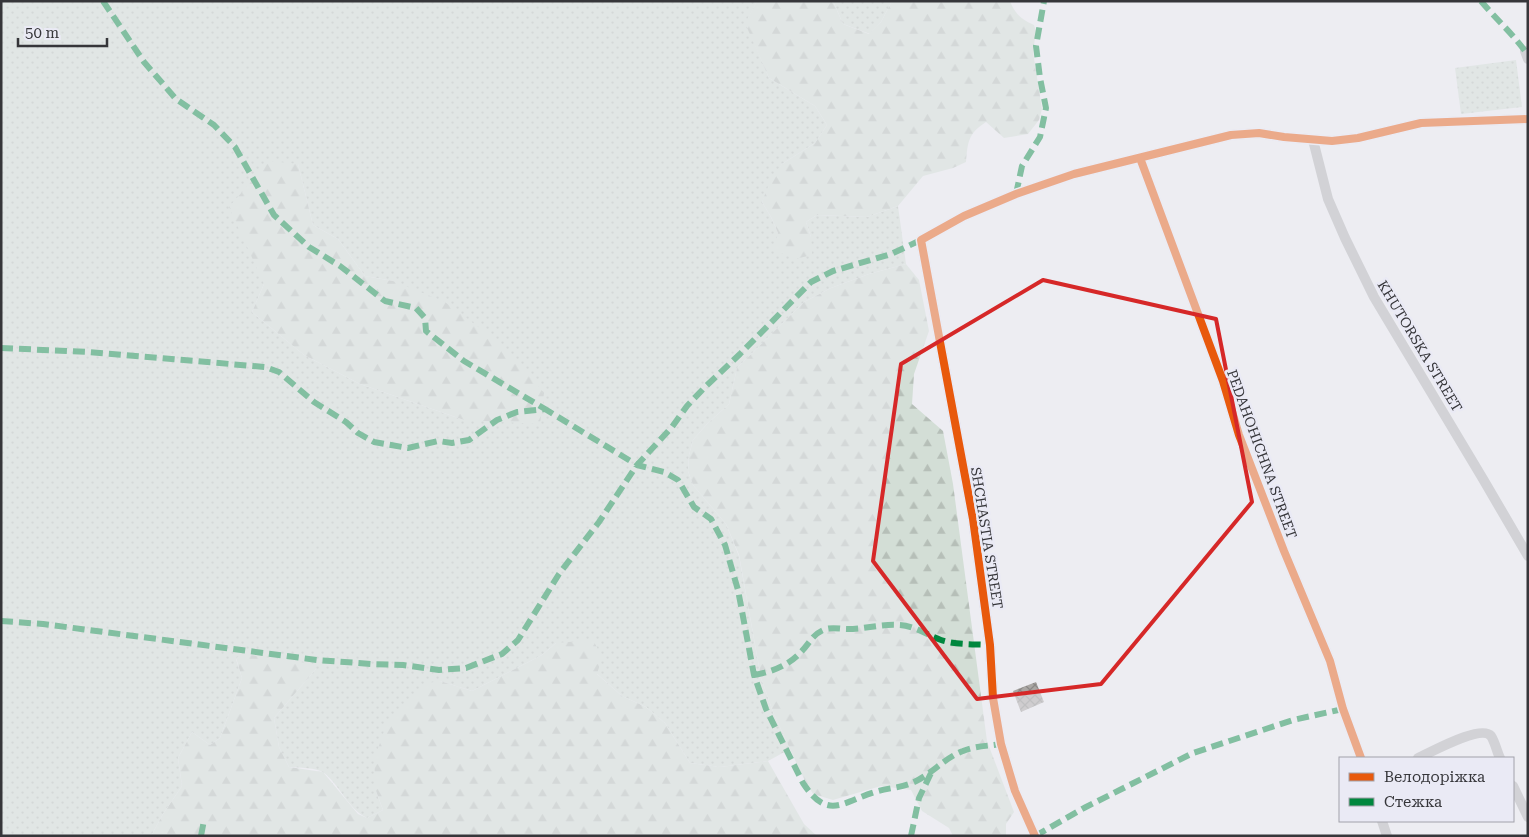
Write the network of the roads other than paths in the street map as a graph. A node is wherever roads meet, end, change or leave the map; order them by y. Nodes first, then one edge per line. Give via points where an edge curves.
1 (1528, 119) edge
2 (1312, 140) junction
3 (1140, 158) junction
4 (1528, 556) edge
5 (1361, 757) edge
6 (1420, 757) edge
7 (1500, 757) edge
8 (1514, 788) edge
9 (1528, 817) edge
10 (1382, 822) edge
11 (1035, 836) edge
12 (1387, 836) edge

1 - 2 street via 1421,123 1358,138
2 - 3 street via 1259,133 1231,135
2 - 4 street, KHUTORSKA STREET via 1328,198 1374,297
3 - 5 street, PEDAHOHICHNA STREET via 1220,373 1239,435 1330,661
3 - 11 street, SHCHASTIA STREET via 1074,174 1016,194 964,216 921,240 973,519 1001,744 1015,791
6 - 7 street via 1465,736 1486,733 1491,736
8 - 9 street
10 - 12 street

